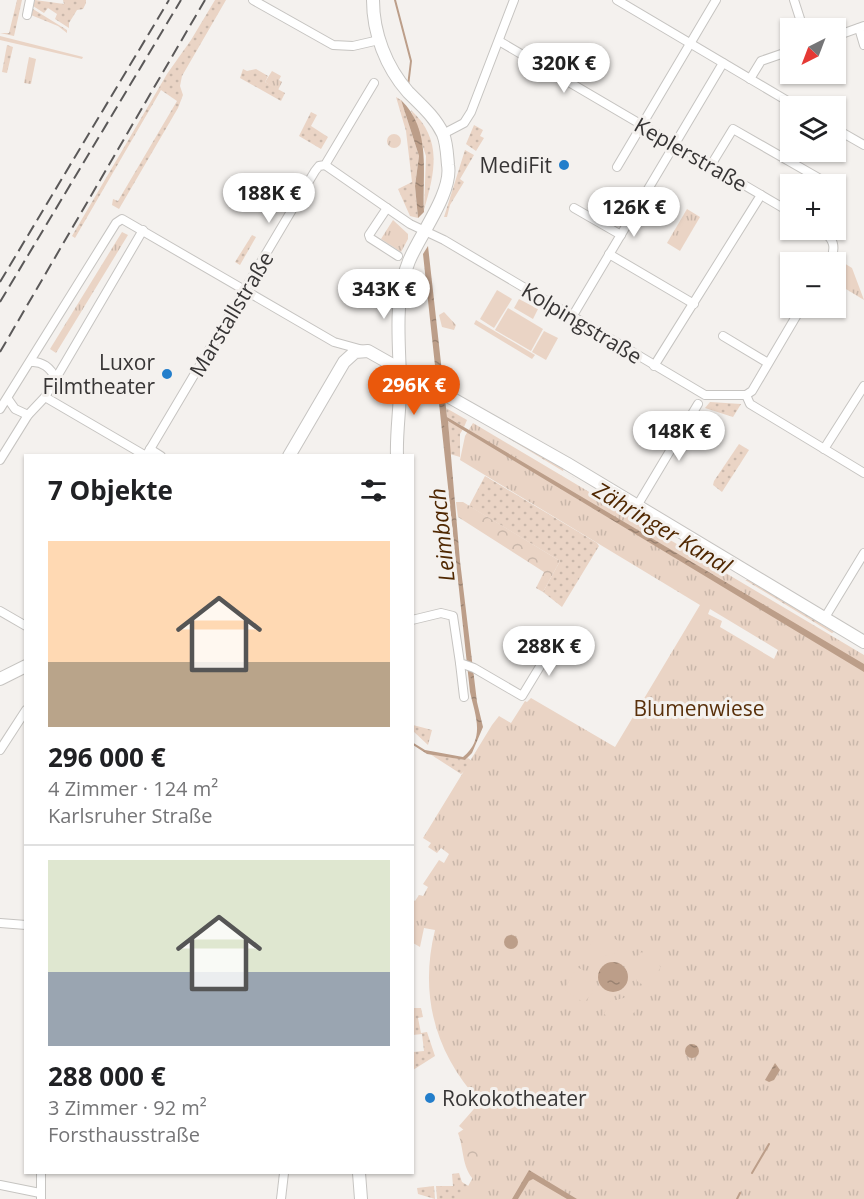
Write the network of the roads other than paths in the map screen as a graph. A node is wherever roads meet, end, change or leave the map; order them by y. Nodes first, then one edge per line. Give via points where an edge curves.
1 (30, 0) edge
2 (253, 0) edge
3 (373, 0) edge
4 (514, 0) edge
5 (616, 0) edge
6 (716, 0) edge
7 (794, 0) edge
8 (27, 15) dead end
9 (799, 18) edge
10 (861, 27) edge
11 (846, 32) edge
12 (379, 40) junction
13 (499, 41) junction
14 (691, 44) junction
15 (864, 45) edge
16 (780, 55) edge
17 (723, 63) junction
18 (750, 79) junction
19 (374, 82) dead end
20 (780, 97) edge
21 (642, 126) junction
22 (443, 134) junction
23 (846, 135) edge
24 (674, 145) junction
25 (864, 145) edge
26 (325, 165) junction
27 (711, 165) junction
28 (617, 167) dead end
29 (812, 174) edge
30 (761, 195) junction
31 (780, 206) edge
32 (387, 208) junction
33 (574, 208) dead end
34 (143, 230) junction
35 (425, 231) junction
36 (621, 235) junction
37 (609, 254) junction
38 (398, 256) dead end
39 (246, 290) junction
40 (694, 304) junction
41 (572, 317) junction
42 (795, 318) edge
43 (723, 336) dead end
44 (398, 341) junction
45 (369, 352) junction
46 (31, 362) junction
47 (768, 363) junction
48 (654, 366) junction
49 (399, 368) junction
50 (55, 378) junction
51 (423, 381) junction
52 (864, 386) edge
53 (746, 395) junction
54 (45, 397) junction
55 (8, 399) junction
56 (399, 399) junction
57 (698, 404) dead end
58 (0, 409) edge
59 (28, 415) junction
60 (824, 449) junction
61 (147, 454) edge
62 (290, 454) edge
63 (397, 454) edge
64 (0, 460) edge
65 (864, 473) edge
66 (637, 506) junction
67 (864, 553) edge
68 (0, 610) edge
69 (824, 618) junction
70 (414, 620) edge
71 (24, 625) edge
72 (864, 642) edge
73 (553, 645) dead end
74 (467, 665) junction
75 (24, 667) edge
76 (0, 679) edge
77 (464, 697) dead end
78 (24, 713) edge
79 (0, 750) edge
80 (0, 923) edge
81 (24, 925) edge
82 (41, 1174) edge
83 (284, 1174) edge
84 (358, 1174) edge
85 (0, 1185) edge
86 (40, 1196) edge
87 (281, 1199) edge
88 (361, 1199) edge

1 - 8 street
2 - 12 street via 333,45 353,46
3 - 12 main road
4 - 13 street
5 - 14 street
6 - 14 street
7 - 9 street
10 - 11 street
10 - 15 street
12 - 22 main road via 403,85 434,118
13 - 21 street, Keplerstraße
13 - 22 street via 466,120
14 - 17 street
14 - 21 street
16 - 18 street via 762,61
17 - 18 street
17 - 24 street
18 - 20 street
19 - 26 street, Marstallstraße
21 - 24 street, Keplerstraße
21 - 28 street
22 - 35 main road via 449,167
23 - 25 street
24 - 27 street, Keplerstraße
24 - 36 street
26 - 32 street, Kolpingstraße
26 - 39 street, Marstallstraße via 315,171
27 - 29 street via 733,129
27 - 30 street, Keplerstraße
30 - 31 street, Keplerstraße
30 - 40 street
32 - 35 street, Kolpingstraße
32 - 38 street via 369,235
33 - 36 street
34 - 39 street
34 - 46 street via 127,220 116,223
34 - 50 street
35 - 41 street, Kolpingstraße
35 - 44 main road via 405,272
36 - 37 street
37 - 40 street
37 - 41 street
39 - 45 street via 334,342
39 - 61 street, Marstallstraße
40 - 48 street
41 - 48 street, Kolpingstraße
42 - 47 street
43 - 47 street
44 - 45 main road via 386,351
44 - 49 main road
45 - 49 main road
45 - 62 main road via 351,354 344,362
46 - 50 street via 49,369
46 - 55 street
47 - 53 street
48 - 53 street, Kolpingstraße via 705,395
49 - 51 main road
49 - 56 main road
50 - 54 street
51 - 56 main road
51 - 66 main road
52 - 60 street
53 - 60 street via 750,404
54 - 59 street
54 - 61 street
55 - 58 street
55 - 59 street via 15,409
56 - 63 main road
57 - 66 street
59 - 64 street
60 - 65 street
66 - 69 main road
67 - 69 street
68 - 71 street
69 - 72 main road
70 - 74 street via 441,613 453,616
73 - 74 street via 522,696
74 - 77 street
75 - 76 main road
78 - 79 street
80 - 81 street
82 - 86 street
83 - 87 street
84 - 88 main road
85 - 86 street

